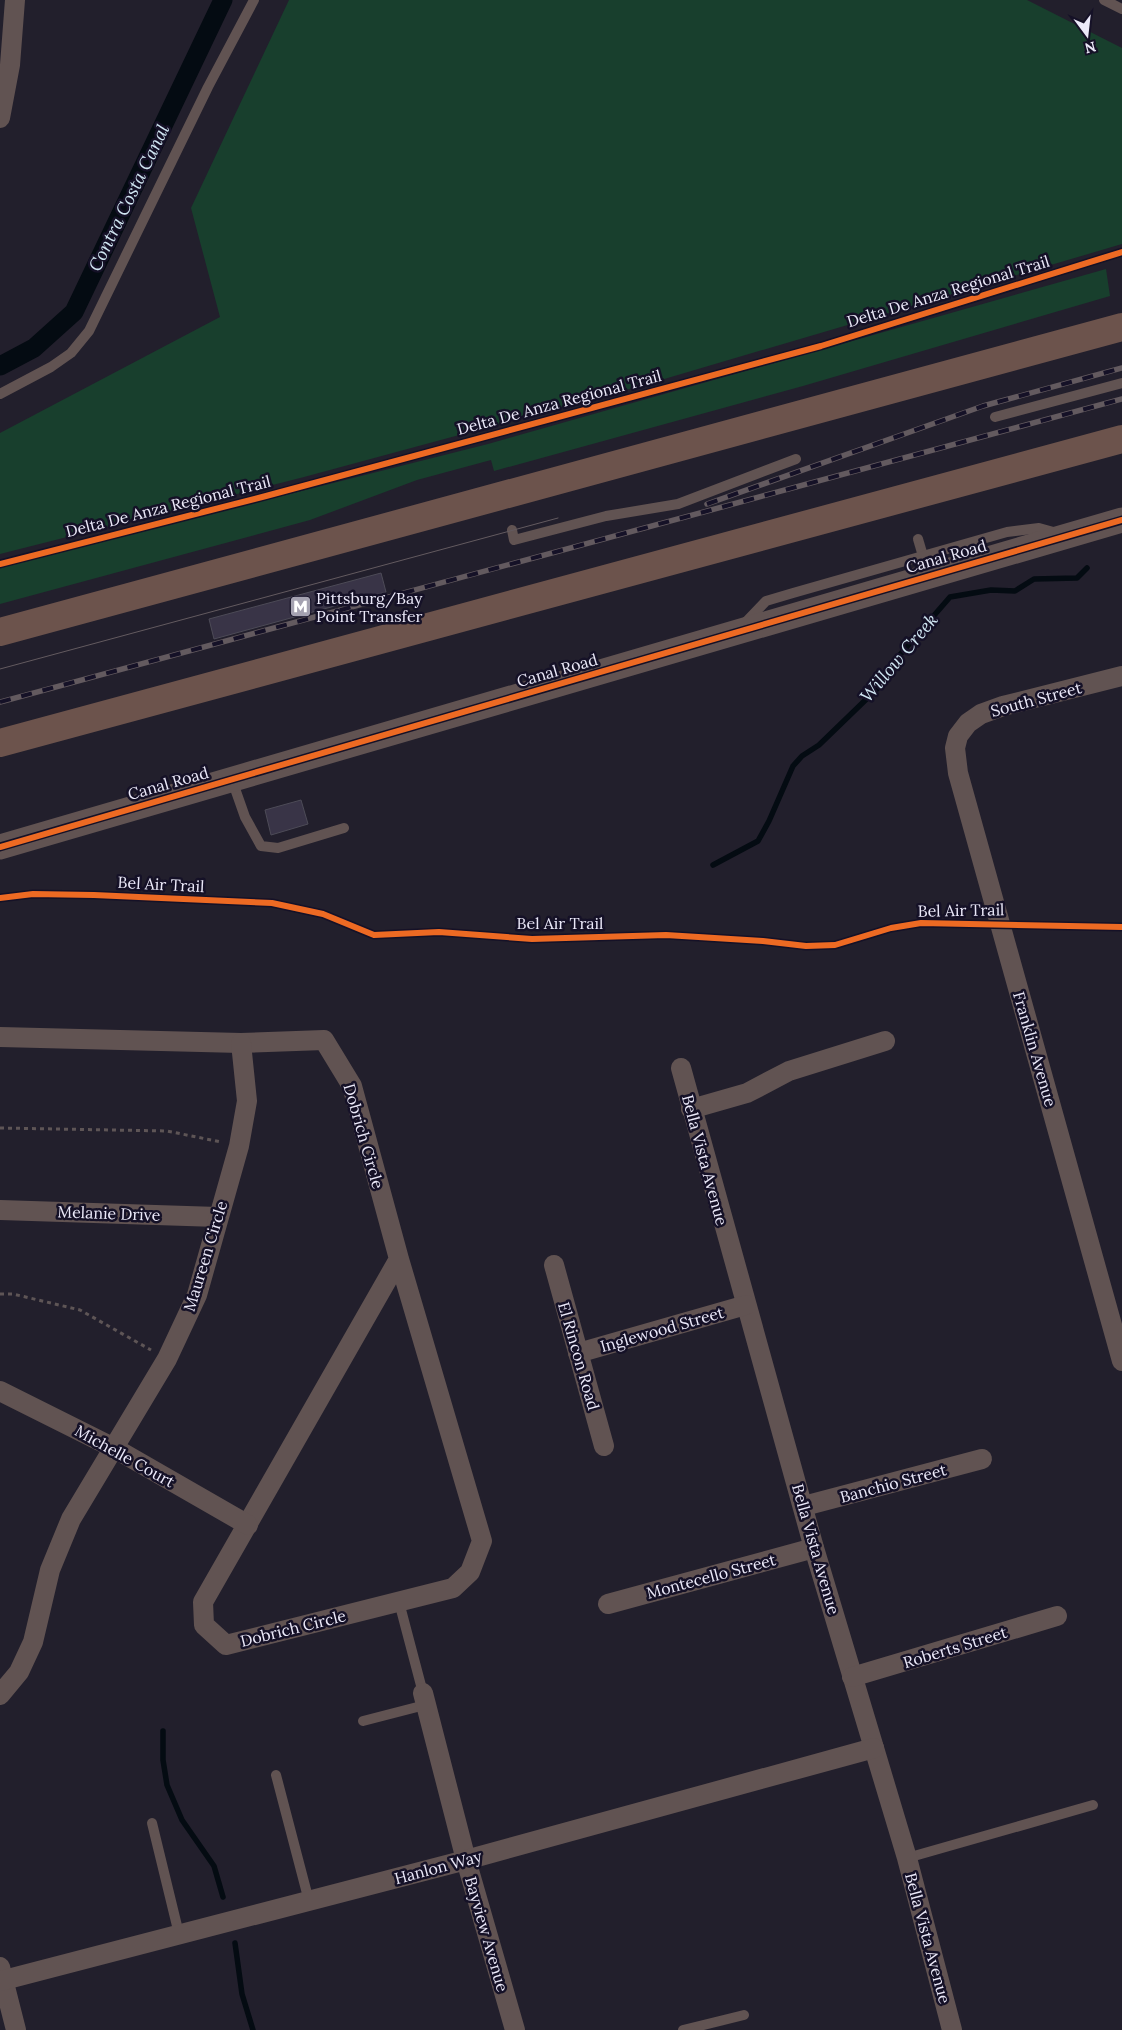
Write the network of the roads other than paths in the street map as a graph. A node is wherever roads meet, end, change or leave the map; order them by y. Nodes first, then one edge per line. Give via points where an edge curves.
1 (14, 0) edge
2 (254, 0) edge
3 (1104, 0) edge
4 (1122, 9) edge
5 (1, 115) edge
6 (1114, 328) edge
7 (1122, 382) edge
8 (0, 394) edge
9 (995, 417) dead end
10 (1122, 439) edge
11 (796, 459) dead end
12 (1122, 520) edge
13 (512, 530) dead end
14 (1067, 535) junction
15 (918, 539) dead end
16 (923, 556) junction
17 (0, 632) edge
18 (736, 632) junction
19 (1122, 676) edge
20 (958, 736) joint
21 (0, 743) edge
22 (232, 779) junction
23 (344, 828) dead end
24 (0, 847) edge
25 (0, 1038) edge
26 (885, 1041) dead end
27 (241, 1043) junction
28 (681, 1068) dead end
29 (691, 1109) junction
30 (0, 1210) edge
31 (218, 1217) junction
32 (399, 1259) junction
33 (554, 1265) dead end
34 (746, 1305) junction
35 (578, 1353) junction
36 (1122, 1361) edge
37 (0, 1391) edge
38 (604, 1446) dead end
39 (114, 1448) junction
40 (982, 1460) dead end
41 (804, 1506) junction
42 (248, 1525) junction
43 (814, 1548) junction
44 (399, 1602) junction
45 (608, 1604) dead end
46 (1057, 1616) dead end
47 (852, 1677) junction
48 (0, 1694) edge
49 (424, 1699) junction
50 (363, 1721) dead end
51 (874, 1748) junction
52 (276, 1775) dead end
53 (1093, 1805) dead end
54 (152, 1823) dead end
55 (907, 1858) junction
56 (466, 1860) junction
57 (309, 1901) junction
58 (179, 1934) junction
59 (1, 1976) edge
60 (744, 2015) dead end
61 (10, 2024) edge
62 (515, 2030) edge
63 (683, 2030) edge
64 (952, 2030) edge

1 - 5 street via 10,65
2 - 8 lane via 89,331 71,353
3 - 4 lane
6 - 17 highway
7 - 9 lane
10 - 21 highway
11 - 13 lane via 665,507 606,516 514,540
12 - 14 street, Canal Road
14 - 16 lane via 1039,528 1007,532
14 - 18 street, Canal Road
15 - 16 lane
16 - 18 lane via 766,601
18 - 22 street, Canal Road
19 - 20 street, South Street via 981,714
20 - 36 street, Franklin Avenue via 955,748 958,773
22 - 23 lane via 245,817 261,846 278,848
22 - 24 street, Canal Road
25 - 27 street
26 - 29 street via 789,1071 748,1093
27 - 31 street, Maureen Circle via 247,1101 239,1146
27 - 32 street, Dobrich Circle via 324,1040 352,1086
28 - 29 street, Bella Vista Avenue
29 - 34 street, Bella Vista Avenue
30 - 31 street, Melanie Drive
31 - 39 street, Maureen Circle via 197,1295 167,1359
32 - 42 street, Dobrich Circle
32 - 44 street, Dobrich Circle via 482,1541 470,1572 453,1588
33 - 35 street, El Rincon Road
34 - 35 street, Inglewood Street
34 - 41 street, Bella Vista Avenue
35 - 38 street, El Rincon Road
37 - 39 street, Michelle Court
39 - 42 street, Michelle Court
39 - 48 street, Maureen Circle via 71,1519 50,1570 33,1642 19,1672
40 - 41 street, Banchio Street
41 - 43 street, Bella Vista Avenue
42 - 44 street, Dobrich Circle via 203,1602 204,1624 226,1645
43 - 45 street, Montecello Street
43 - 47 street, Bella Vista Avenue
44 - 49 lane
46 - 47 street, Roberts Street
47 - 51 street, Bella Vista Avenue
49 - 50 lane
49 - 56 street, Bayview Avenue
51 - 55 street, Bella Vista Avenue
51 - 56 street, Hanlon Way
52 - 57 lane
53 - 55 lane
54 - 58 lane
55 - 64 street, Bella Vista Avenue
56 - 57 street, Hanlon Way
56 - 62 street, Bayview Avenue
57 - 58 street, Hanlon Way
58 - 59 street, Hanlon Way
59 - 61 street
60 - 63 lane

